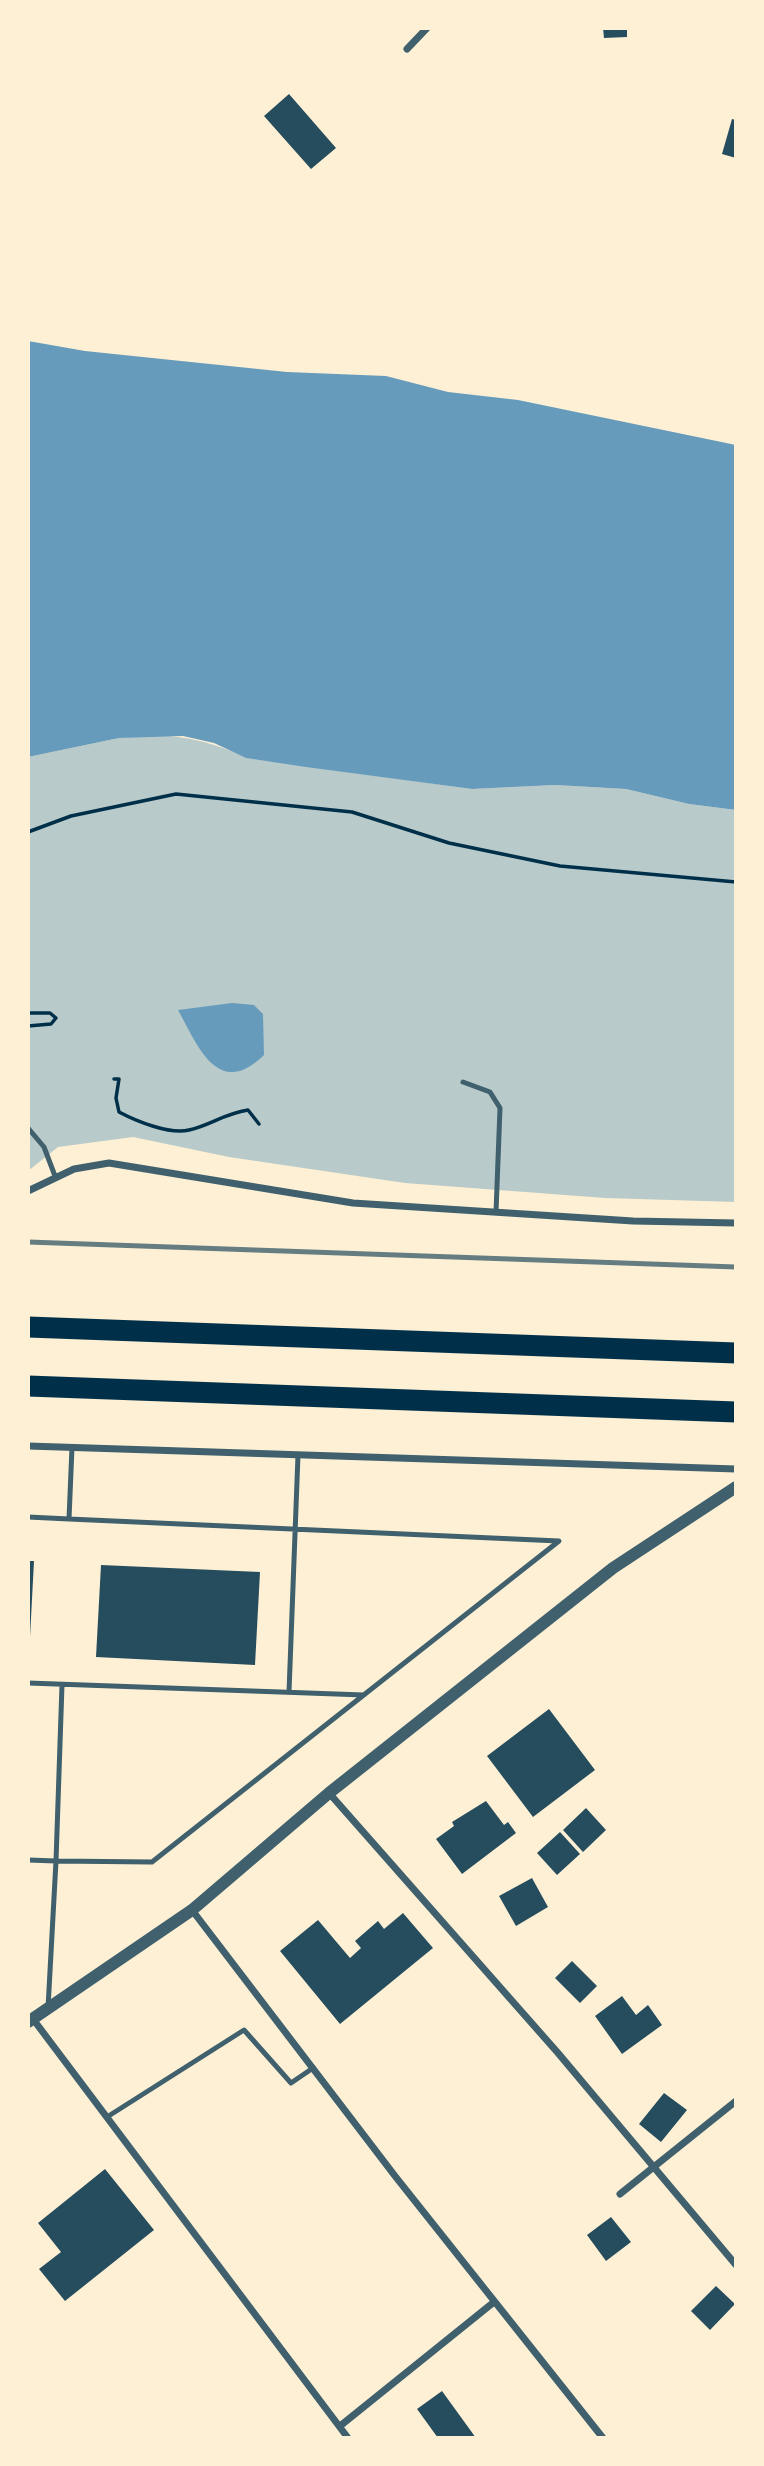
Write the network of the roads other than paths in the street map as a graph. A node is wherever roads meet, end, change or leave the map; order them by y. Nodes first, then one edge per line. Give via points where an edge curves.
1 (427, 28) edge
2 (407, 49) dead end
3 (463, 1082) dead end
4 (28, 1128) edge
5 (55, 1176) junction
6 (28, 1191) edge
7 (496, 1212) junction
8 (736, 1223) edge
9 (28, 1327) edge
10 (736, 1353) edge
11 (28, 1386) edge
12 (736, 1412) edge
13 (28, 1446) edge
14 (72, 1447) junction
15 (299, 1455) junction
16 (736, 1469) edge
17 (736, 1487) edge
18 (28, 1517) edge
19 (69, 1518) junction
20 (296, 1529) junction
21 (28, 1683) edge
22 (62, 1685) junction
23 (289, 1692) junction
24 (364, 1695) junction
25 (329, 1793) junction
26 (28, 1860) edge
27 (56, 1861) junction
28 (191, 1910) junction
29 (48, 2009) junction
30 (30, 2020) edge
31 (313, 2068) junction
32 (736, 2101) edge
33 (107, 2117) junction
34 (654, 2167) junction
35 (620, 2194) dead end
36 (736, 2265) edge
37 (494, 2302) junction
38 (340, 2426) junction
39 (348, 2438) edge
40 (603, 2438) edge

1 - 2 street
3 - 7 lane via 490,1092 500,1108
4 - 5 lane via 44,1147
5 - 6 street
5 - 7 street via 92,1165 127,1164 312,1198
7 - 8 street
9 - 10 highway
11 - 12 highway
13 - 14 street
14 - 15 street
14 - 19 lane
15 - 16 street
15 - 20 lane
17 - 25 street via 613,1568
18 - 19 lane
19 - 20 lane
20 - 23 lane
20 - 24 lane via 559,1541
21 - 22 lane
22 - 23 lane
22 - 27 lane
23 - 24 lane
24 - 27 lane via 152,1862
25 - 28 street
25 - 34 street
26 - 27 lane
27 - 29 lane
28 - 29 street
28 - 31 street
29 - 30 street
30 - 33 street
31 - 33 lane via 290,2083 244,2031
31 - 37 street
32 - 34 street
33 - 38 street
34 - 35 street
34 - 36 street
37 - 38 street
37 - 40 street
38 - 39 street

